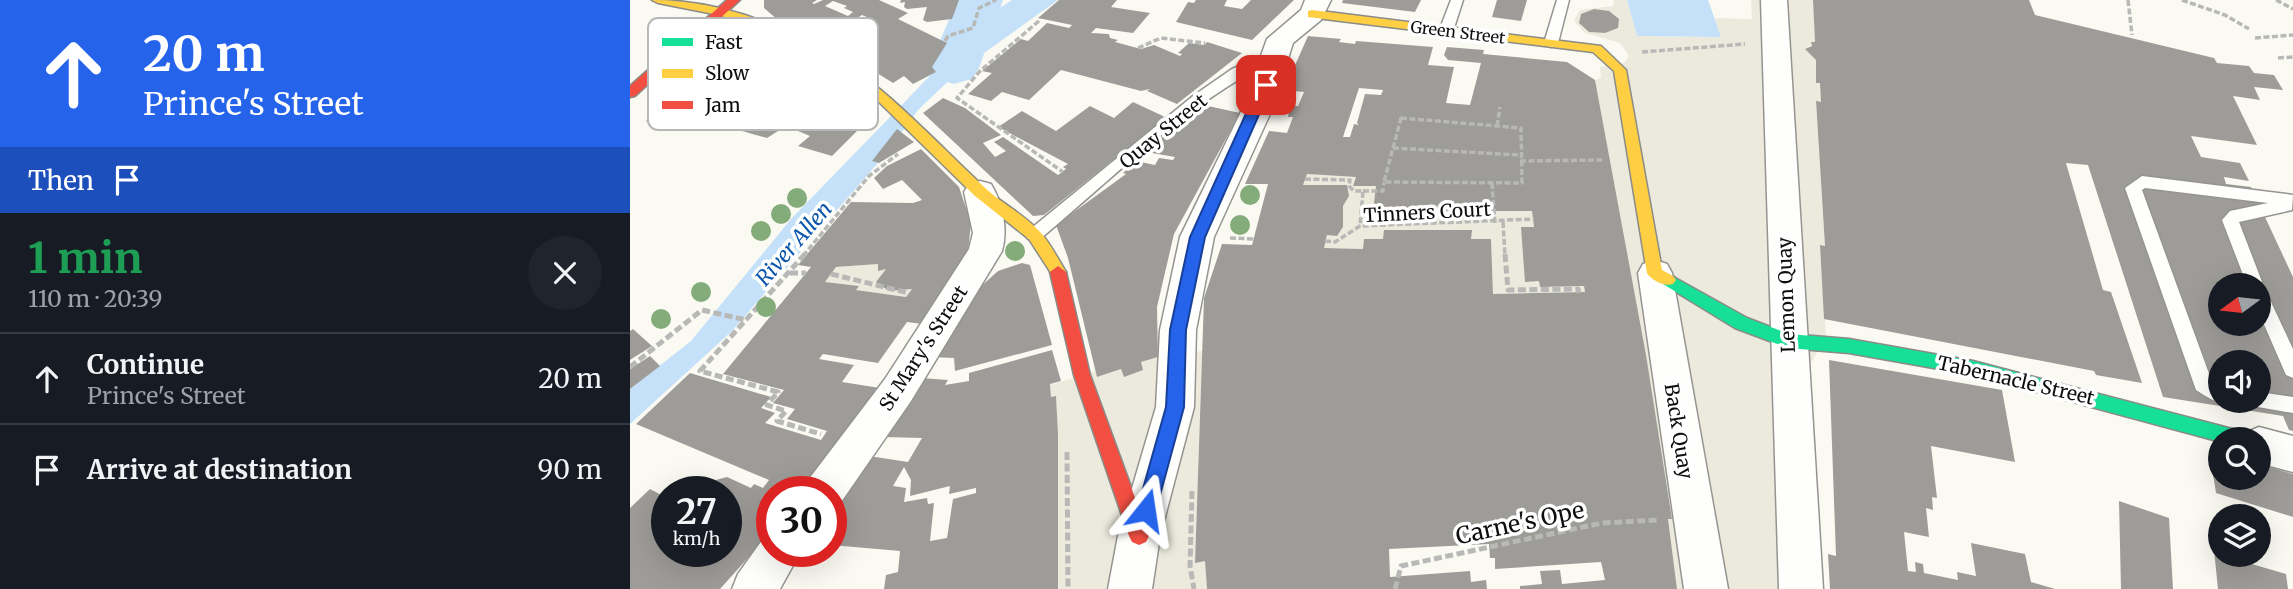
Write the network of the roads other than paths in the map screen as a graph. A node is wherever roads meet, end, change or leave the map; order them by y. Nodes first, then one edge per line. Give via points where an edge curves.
1 (658, 0) edge
2 (734, 0) edge
3 (1457, 0) edge
4 (1563, 0) edge
5 (1774, 0) edge
6 (1315, 7) edge
7 (722, 12) junction
8 (715, 18) edge
9 (740, 18) edge
10 (1446, 31) junction
11 (1552, 43) junction
12 (1603, 53) joint
13 (1272, 56) junction
14 (648, 77) edge
15 (630, 93) edge
16 (878, 94) edge
17 (980, 192) junction
18 (2293, 203) edge
19 (1034, 235) junction
20 (1655, 273) junction
21 (2251, 273) edge
22 (2272, 322) edge
23 (1788, 341) junction
24 (2293, 370) edge
25 (2208, 387) edge
26 (2271, 402) edge
27 (2293, 405) edge
28 (2208, 430) edge
29 (2271, 448) edge
30 (2293, 454) edge
31 (836, 476) edge
32 (1139, 536) junction
33 (769, 567) edge
34 (754, 589) edge
35 (1130, 589) edge
36 (1706, 589) edge
37 (1801, 589) edge

1 - 7 street
2 - 7 street
3 - 10 lane
4 - 11 lane
5 - 23 street, Lemon Quay
6 - 10 street, Green Street
6 - 13 street, Quay Street via 1281,40
7 - 8 street
7 - 9 street
10 - 11 street, Green Street
11 - 12 street, Green Street
12 - 20 street, Back Quay via 1620,70
13 - 19 lane, Quay Street via 1237,72 1198,99
13 - 32 street via 1255,114 1197,237 1178,330 1175,407
14 - 15 street
16 - 17 street
17 - 19 street
17 - 31 street, St Mary's Street via 990,233 985,251 898,390
18 - 21 lane via 2230,220
18 - 25 lane via 2142,182 2133,188 2203,384
19 - 32 street via 1058,271 1082,375
20 - 23 street via 1750,328
20 - 36 street, Back Quay
22 - 24 lane
23 - 28 street, Tabernacle Street via 1849,346 1972,368
23 - 37 street, Lemon Quay
26 - 27 lane
29 - 30 street
32 - 35 street
33 - 34 street

